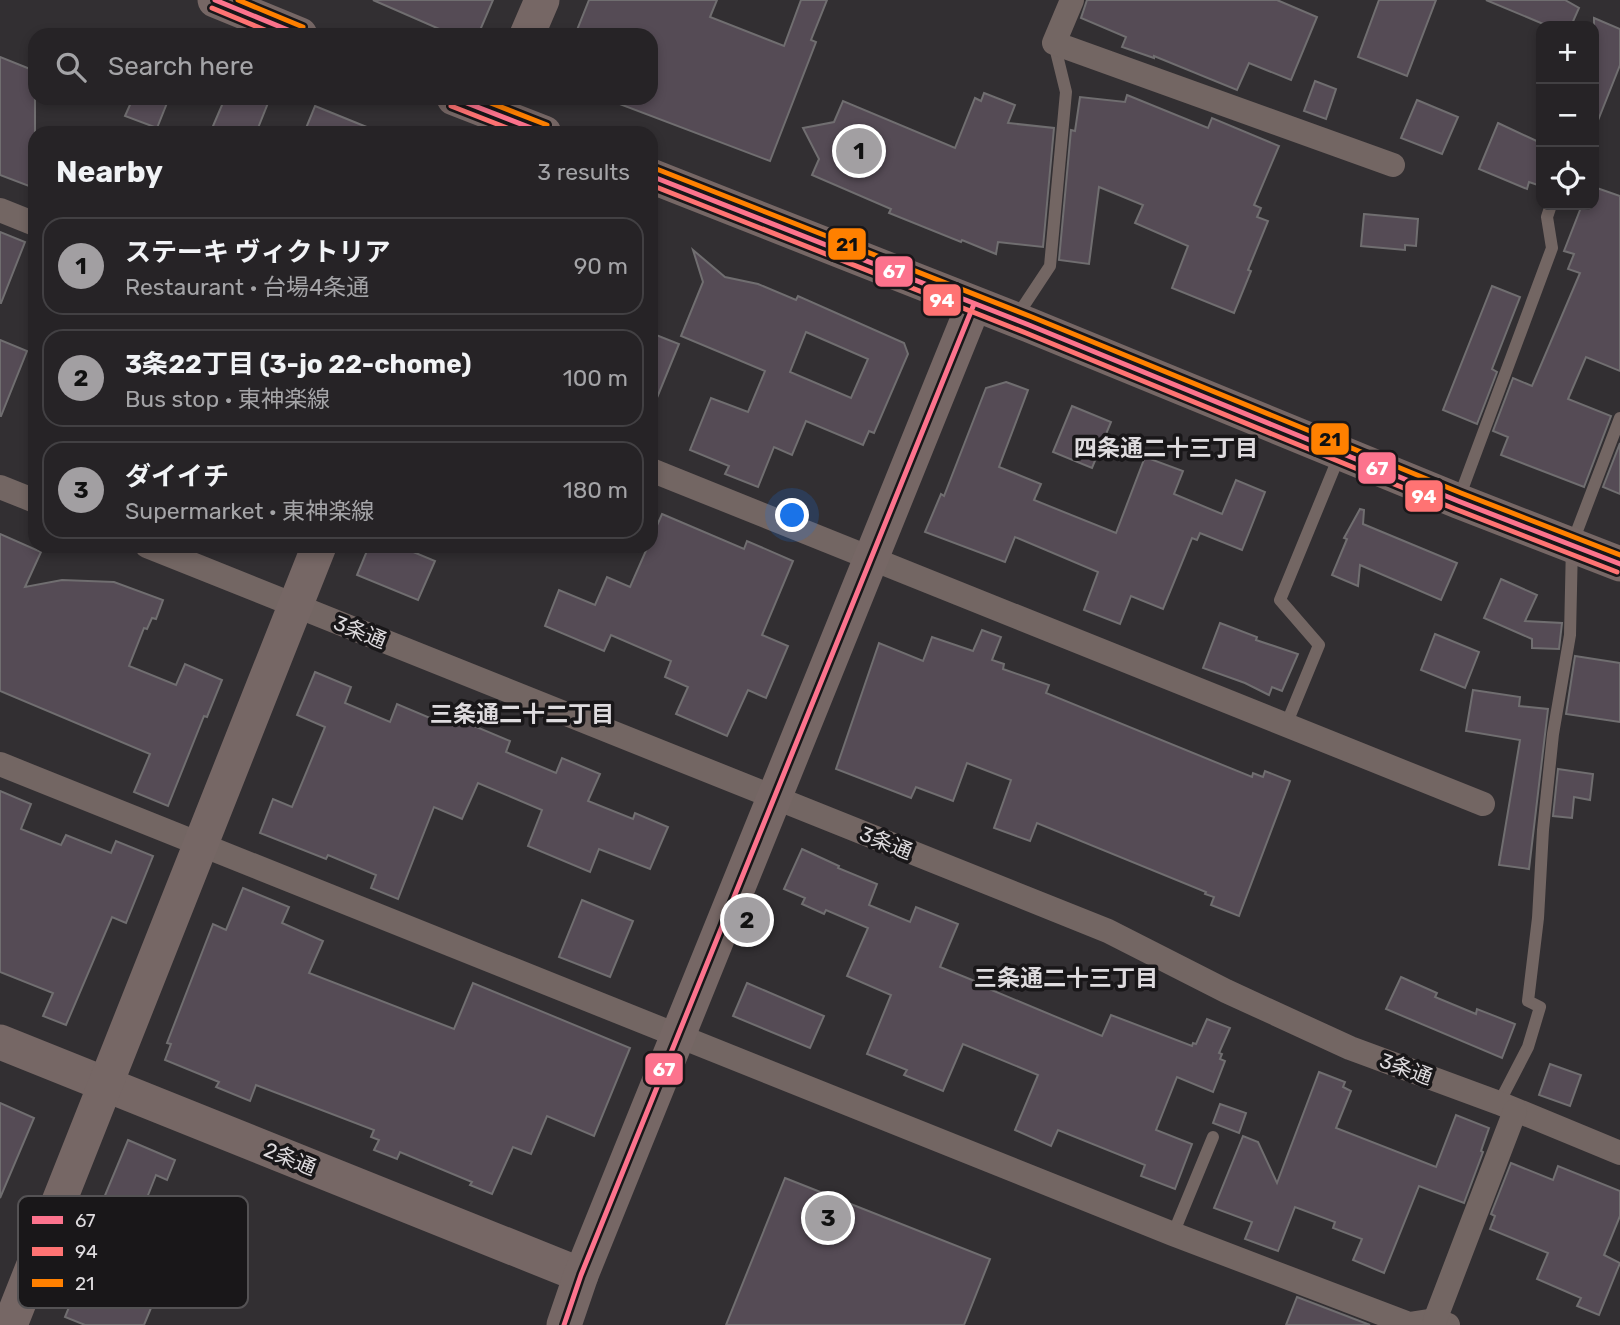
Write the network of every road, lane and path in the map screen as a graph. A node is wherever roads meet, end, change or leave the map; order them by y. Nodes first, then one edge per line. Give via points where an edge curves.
1 (215, 0) edge
2 (542, 0) edge
3 (1072, 0) edge
4 (283, 28) edge
5 (530, 28) edge
6 (1054, 43) junction
7 (470, 105) edge
8 (494, 115) edge
9 (525, 126) edge
10 (1393, 165) dead end
11 (658, 179) edge
12 (0, 210) edge
13 (1549, 210) edge
14 (28, 221) edge
15 (974, 304) junction
16 (1015, 320) junction
17 (1620, 418) edge
18 (1341, 452) junction
19 (658, 473) edge
20 (0, 487) edge
21 (28, 498) edge
22 (1458, 501) junction
23 (1572, 544) junction
24 (164, 553) edge
25 (317, 553) edge
26 (870, 557) junction
27 (1620, 564) edge
28 (296, 606) junction
29 (1286, 725) junction
30 (0, 764) edge
31 (774, 798) junction
32 (1483, 804) dead end
33 (200, 844) junction
34 (679, 1034) junction
35 (0, 1042) edge
36 (104, 1084) junction
37 (1507, 1107) junction
38 (1213, 1137) dead end
39 (1620, 1153) edge
40 (59, 1196) edge
41 (1173, 1234) junction
42 (581, 1275) junction
43 (18, 1300) edge
44 (1442, 1322) edge
45 (9, 1323) edge
46 (564, 1325) edge

1 - 4 street
2 - 5 street
3 - 6 street
6 - 10 street
6 - 16 lane via 1066,92 1050,266
7 - 8 street
8 - 9 street
11 - 15 street
12 - 14 street
13 - 22 lane via 1552,248
15 - 16 street
15 - 26 street
16 - 18 street
17 - 23 lane
18 - 22 street
18 - 29 lane via 1280,600 1319,645
19 - 26 street
20 - 21 street
22 - 23 street
23 - 27 street
23 - 37 lane via 1570,635 1553,734 1528,1000 1540,1007
24 - 28 street, 3条通
25 - 28 street
26 - 29 street
26 - 31 street
28 - 31 street, 3条通
28 - 33 street
29 - 32 street
30 - 33 street
31 - 34 street
31 - 37 street, 3条通 via 1108,930 1350,1048
33 - 34 street
33 - 36 street
34 - 41 street
34 - 42 street
35 - 36 street, 2条通
36 - 40 street
36 - 42 street, 2条通
37 - 39 street, 3条通
37 - 44 street
38 - 41 lane
41 - 44 street via 1409,1324
42 - 46 street
43 - 45 street

